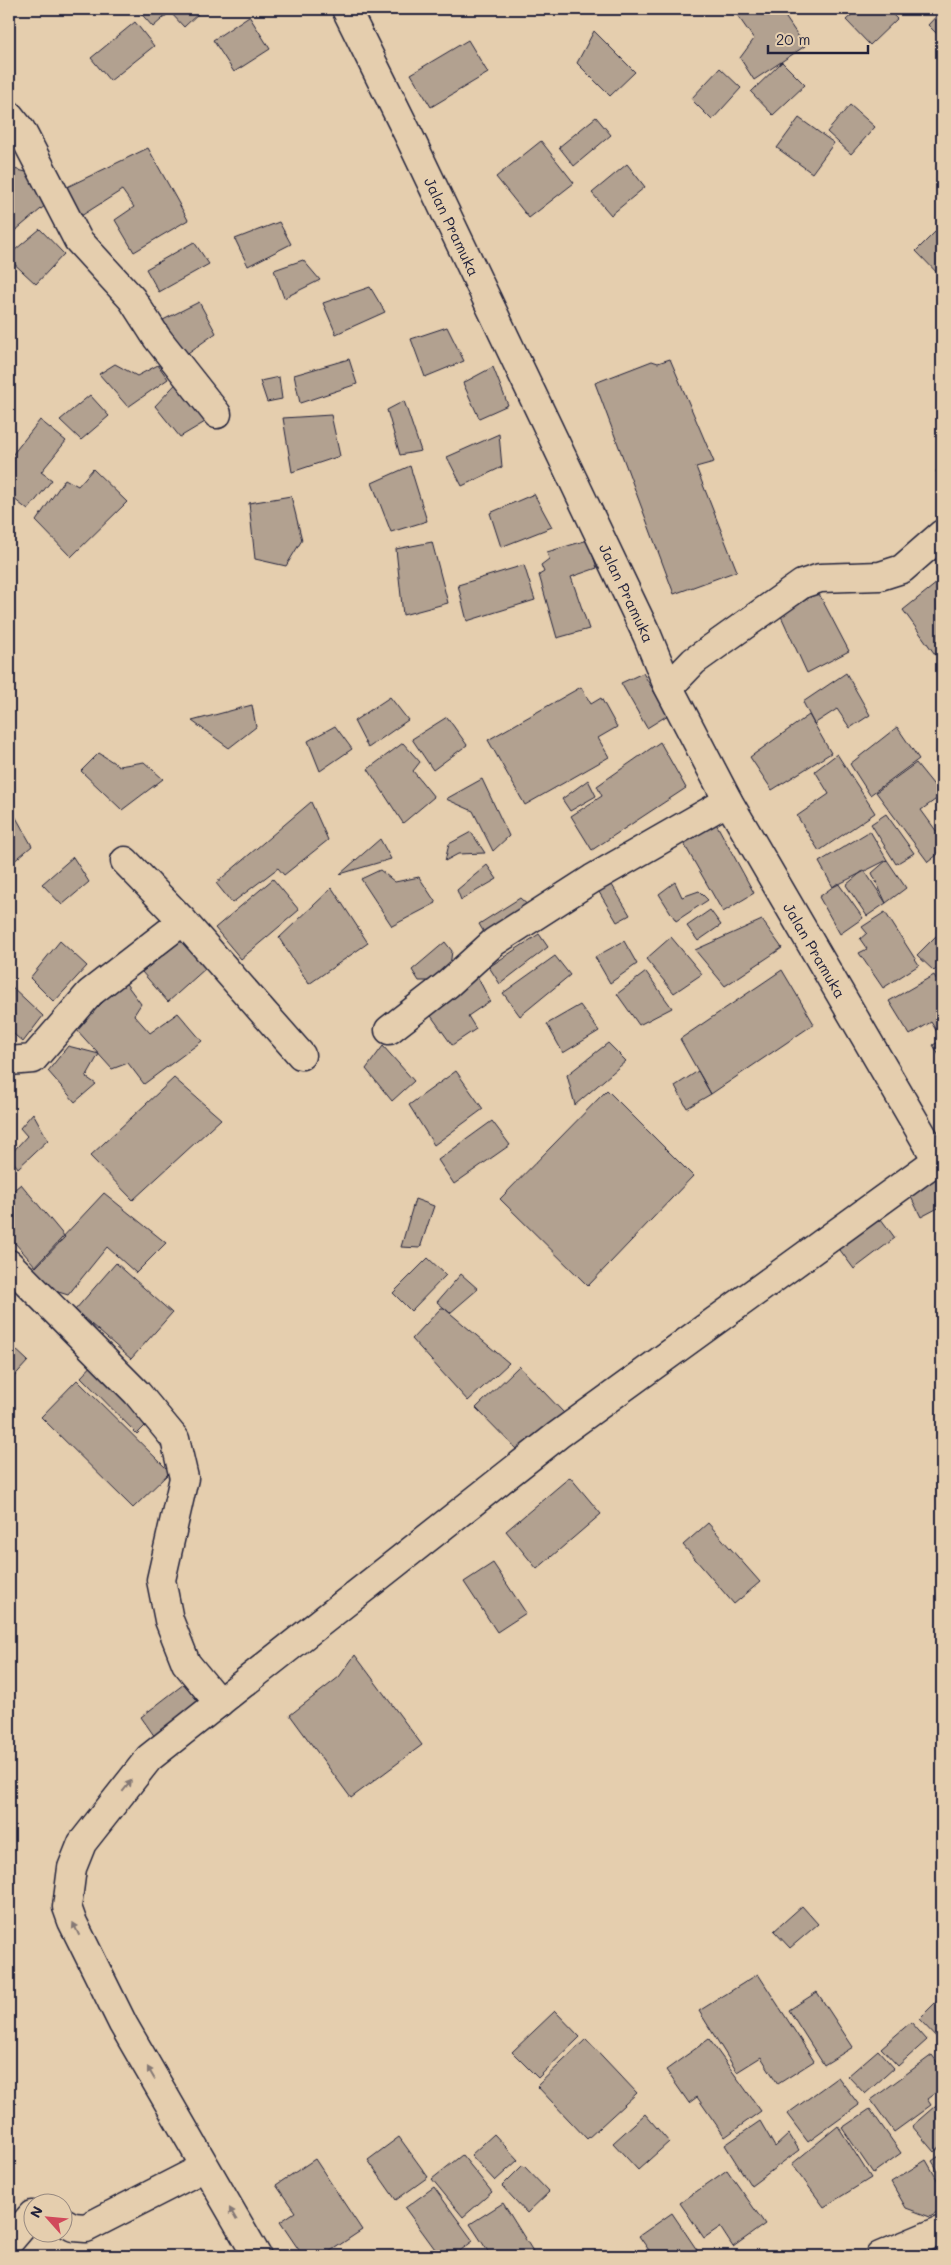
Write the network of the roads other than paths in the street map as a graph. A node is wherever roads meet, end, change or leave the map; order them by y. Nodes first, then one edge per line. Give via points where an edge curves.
1 (346, 9) edge
2 (9, 115) edge
3 (217, 414) dead end
4 (942, 534) edge
5 (669, 687) junction
6 (728, 801) junction
7 (125, 861) dead end
8 (183, 921) junction
9 (389, 1030) dead end
10 (301, 1055) dead end
11 (9, 1061) edge
12 (940, 1159) edge
13 (9, 1264) edge
14 (219, 1703) junction
15 (205, 2167) junction
16 (72, 2226) edge
17 (22, 2227) edge
18 (942, 2230) edge
19 (9, 2242) edge
20 (257, 2256) edge
21 (880, 2256) edge

1 - 5 street, Jalan Pramuka via 643,626
2 - 3 street via 21,130 78,240 132,299 157,338
4 - 5 street via 902,569 880,576 820,578 802,584 694,661
5 - 6 street, Jalan Pramuka
6 - 9 street via 592,879 494,942 448,984
6 - 12 street, Jalan Pramuka
7 - 8 street
8 - 10 street
8 - 11 street via 90,993 33,1059
12 - 14 street via 558,1435
13 - 14 street via 137,1393 175,1439 184,1478 161,1580 169,1620 186,1663
15 -> 14 street via 123,2024 67,1907 72,1868 82,1843 149,1758
15 - 16 street via 86,2228
20 -> 15 street
17 - 19 street
18 - 21 street

